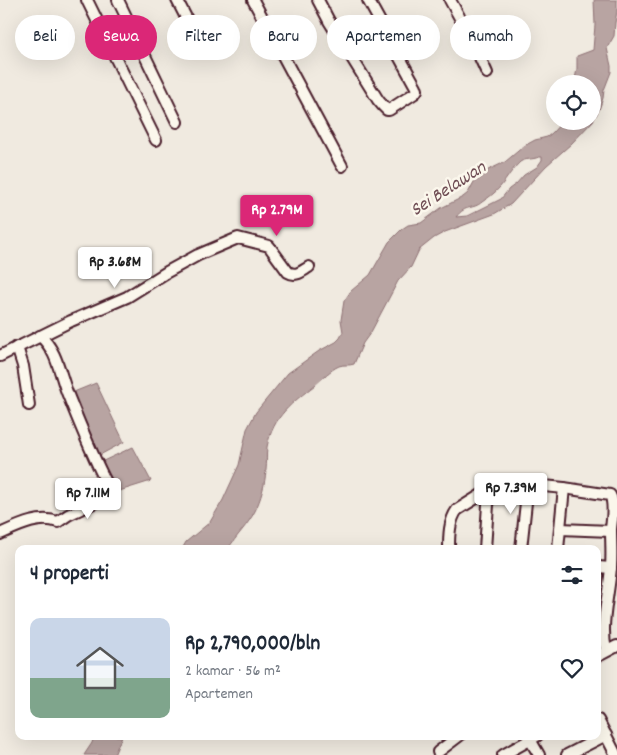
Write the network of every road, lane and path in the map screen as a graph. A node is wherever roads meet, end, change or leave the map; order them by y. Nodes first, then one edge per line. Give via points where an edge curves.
1 (87, 0) edge
2 (118, 0) edge
3 (177, 0) edge
4 (252, 0) edge
5 (318, 0) edge
6 (368, 0) edge
7 (450, 0) edge
8 (185, 15) edge
9 (487, 73) dead end
10 (177, 122) dead end
11 (156, 140) dead end
12 (342, 166) dead end
13 (309, 267) dead end
14 (40, 336) junction
15 (17, 347) junction
16 (0, 356) edge
17 (29, 405) dead end
18 (528, 484) junction
19 (564, 488) junction
20 (489, 490) junction
21 (560, 529) junction
22 (611, 531) junction
23 (0, 534) edge
24 (449, 545) edge
25 (485, 545) edge
26 (520, 545) edge
27 (558, 545) edge
28 (601, 567) edge
29 (611, 568) junction
30 (601, 605) edge
31 (601, 640) edge
32 (617, 646) edge
33 (602, 653) edge
34 (601, 726) edge
35 (606, 735) junction
36 (601, 738) edge
37 (454, 740) edge
38 (526, 740) edge
39 (532, 740) edge
40 (596, 740) edge
41 (438, 752) dead end
42 (503, 755) edge
43 (539, 755) edge
44 (567, 755) edge
45 (616, 755) edge

1 - 11 street
2 - 10 street
3 - 8 street
4 - 12 street
5 - 6 street via 378,100 389,110 417,90
7 - 9 street
13 - 14 street via 299,274 291,274 268,246 238,238 198,255 127,297
14 - 15 street
14 - 23 street via 53,351 108,493 58,522 40,520
15 - 16 street
15 - 17 street
18 - 19 street
18 - 20 street via 504,482
18 - 26 street
19 - 21 street
19 - 22 street via 610,495
20 - 24 street via 457,510 450,529
20 - 25 street
21 - 22 street
21 - 27 street
22 - 29 street
28 - 29 street
29 - 30 street
30 - 31 street
31 - 33 street
32 - 33 street
34 - 35 street
35 - 36 street
35 - 45 street
37 - 41 street
38 - 42 street
39 - 43 street
40 - 44 street

